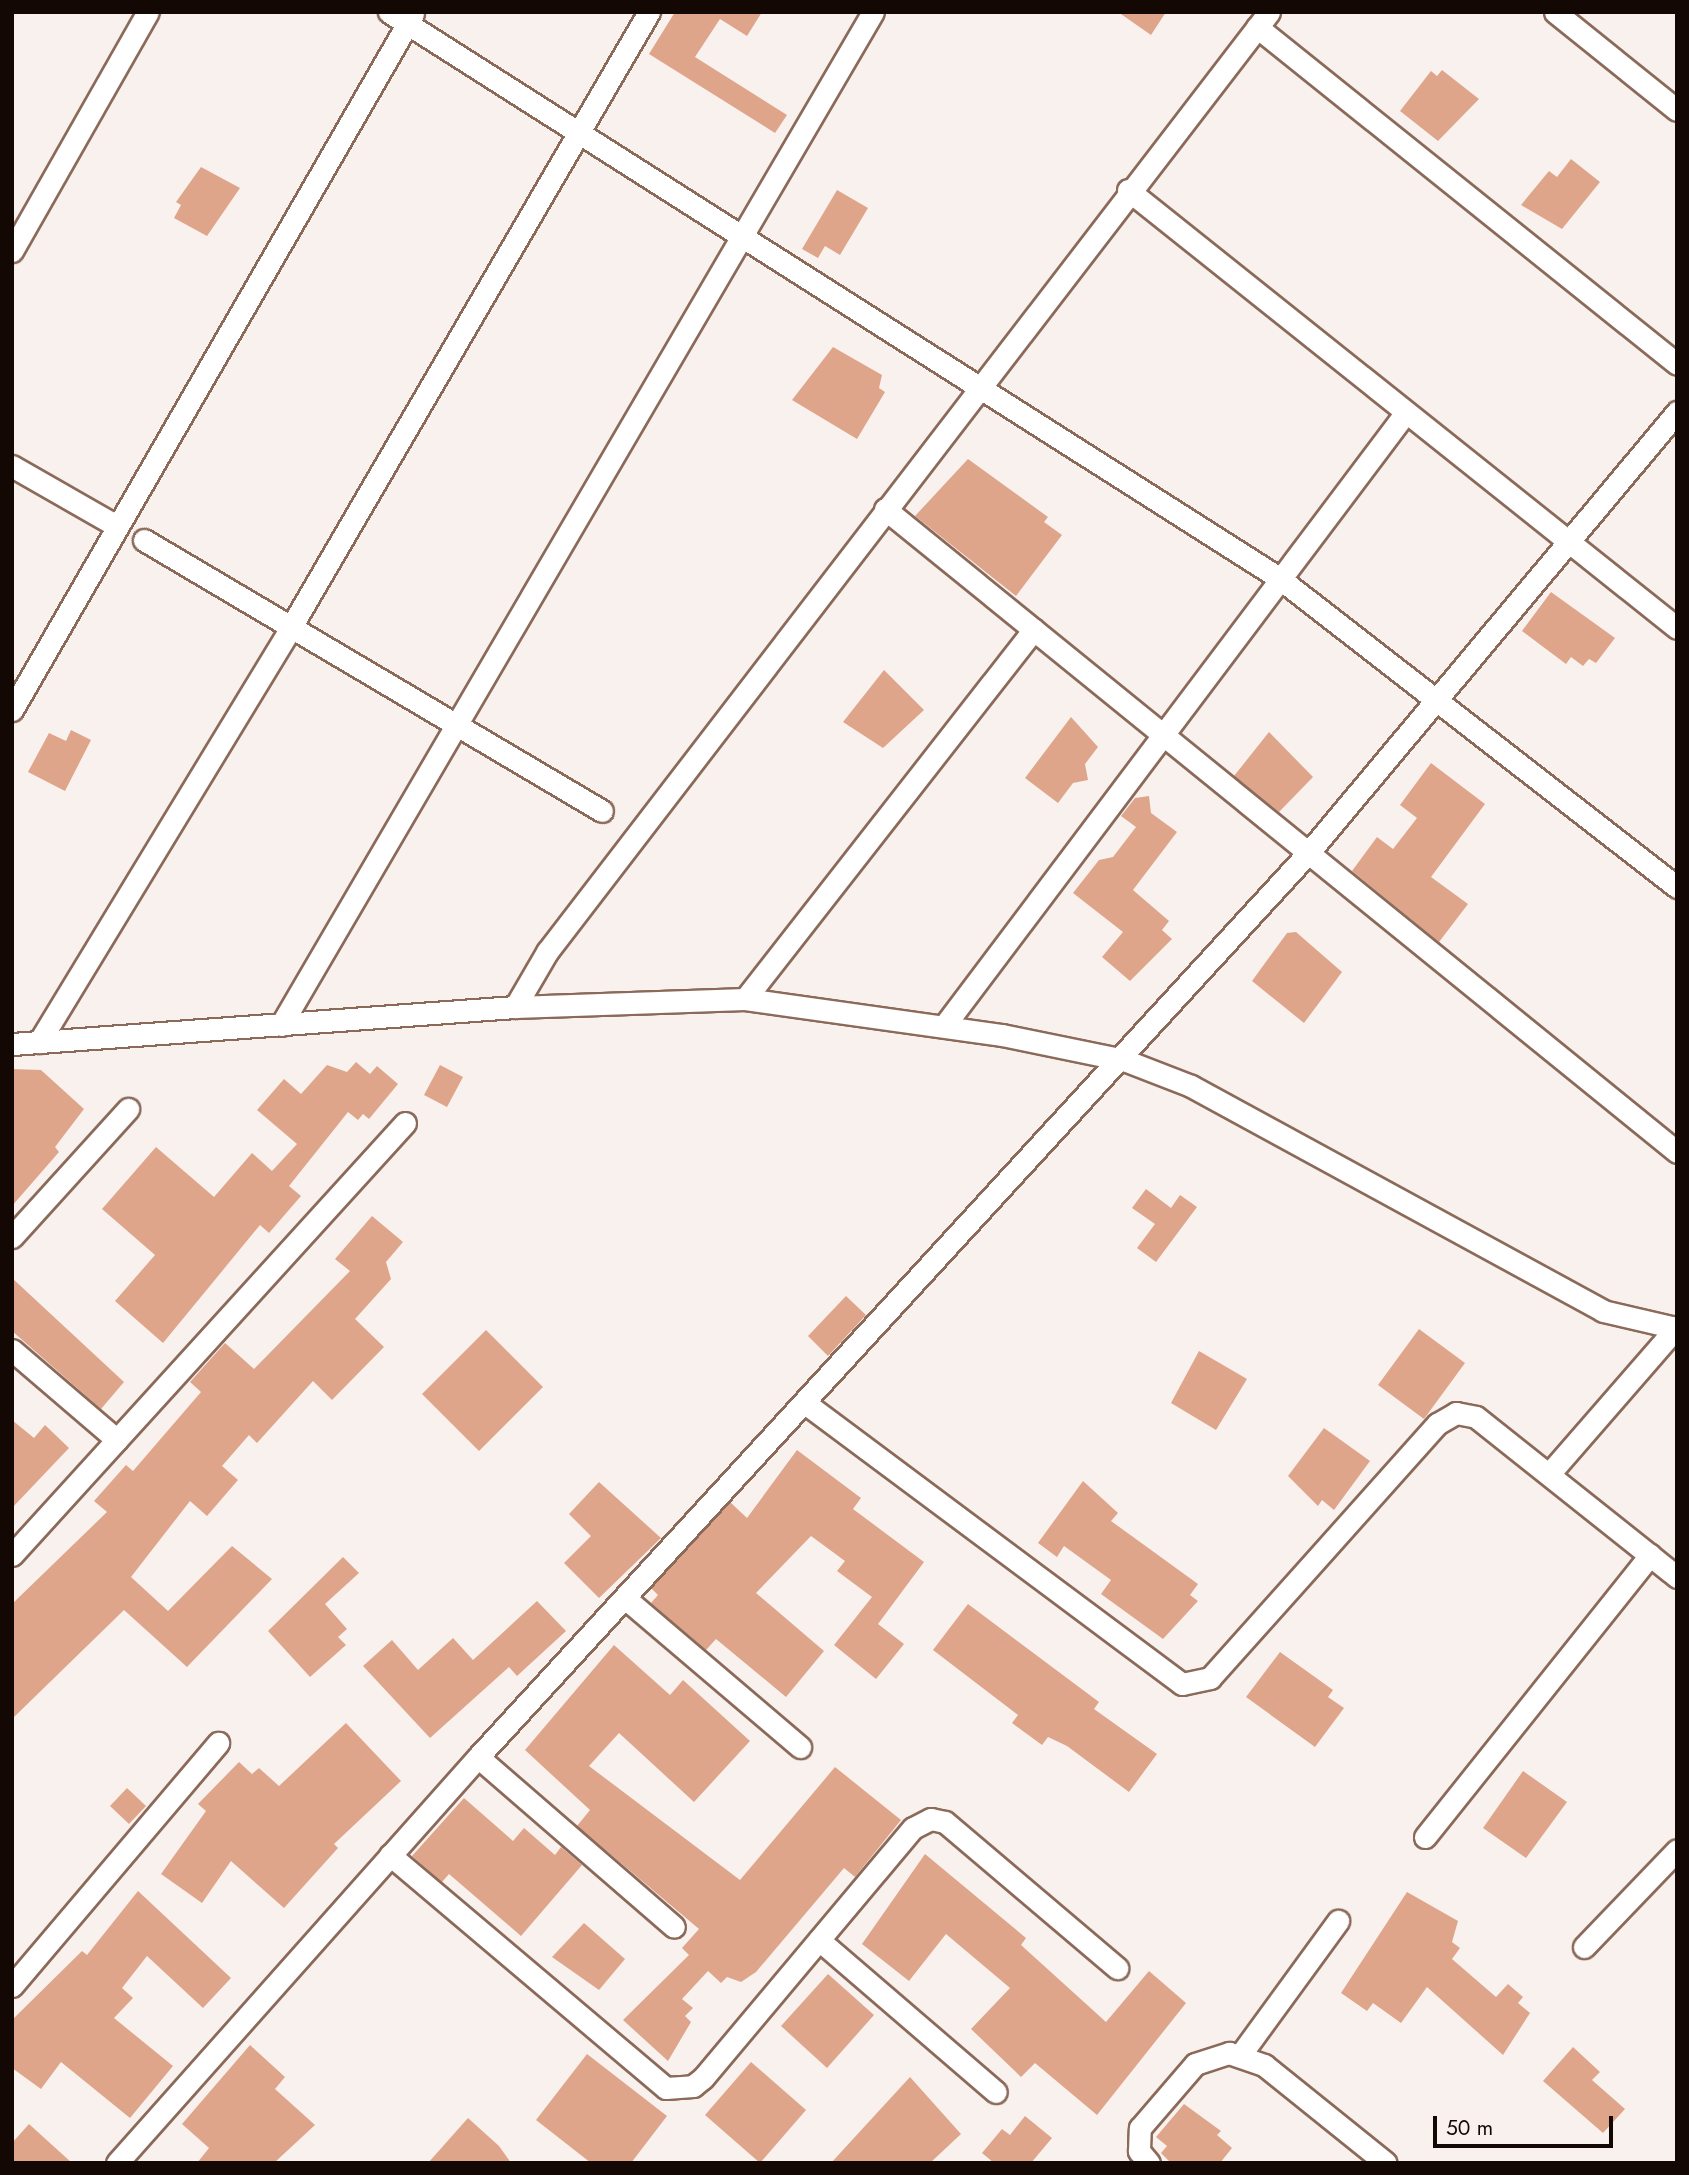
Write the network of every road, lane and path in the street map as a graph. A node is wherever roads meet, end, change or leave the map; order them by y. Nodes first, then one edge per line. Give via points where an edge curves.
1 (148, 12) edge
2 (389, 12) edge
3 (649, 12) edge
4 (873, 12) edge
5 (1555, 12) edge
6 (411, 18) edge
7 (1263, 20) edge
8 (1677, 110) edge
9 (580, 132) junction
10 (1128, 190) junction
11 (744, 233) junction
12 (12, 251) edge
13 (1677, 364) edge
14 (979, 386) junction
15 (1677, 412) edge
16 (1404, 415) junction
17 (12, 466) edge
18 (885, 509) junction
19 (115, 525) junction
20 (144, 540) dead end
21 (1567, 541) junction
22 (1279, 578) junction
23 (291, 627) junction
24 (1677, 628) edge
25 (1034, 629) junction
26 (1438, 696) junction
27 (12, 710) edge
28 (460, 728) junction
29 (1162, 732) junction
30 (602, 811) dead end
31 (1309, 852) junction
32 (1677, 887) edge
33 (745, 999) junction
34 (515, 1007) junction
35 (281, 1025) junction
36 (944, 1027) junction
37 (39, 1042) junction
38 (12, 1044) edge
39 (1124, 1060) junction
40 (128, 1109) dead end
41 (405, 1123) dead end
42 (1677, 1152) edge
43 (12, 1237) edge
44 (1676, 1327) edge
45 (12, 1350) edge
46 (1653, 1356) junction
47 (1677, 1359) edge
48 (805, 1402) junction
49 (117, 1440) junction
50 (1549, 1474) junction
51 (12, 1555) edge
52 (1650, 1555) junction
53 (1677, 1577) edge
54 (625, 1598) junction
55 (218, 1743) dead end
56 (800, 1747) dead end
57 (478, 1757) junction
58 (1425, 1837) dead end
59 (1677, 1850) edge
60 (390, 1855) junction
61 (1338, 1921) dead end
62 (674, 1927) dead end
63 (819, 1940) junction
64 (1584, 1947) dead end
65 (1117, 1968) dead end
66 (12, 1986) edge
67 (1241, 2054) junction
68 (996, 2092) dead end
69 (117, 2163) edge
70 (1149, 2163) edge
71 (1386, 2163) edge

1 - 12 street
2 - 6 street
3 - 9 street
4 - 11 street
5 - 8 street
6 - 9 street
6 - 19 street
7 - 10 street
7 - 13 street
9 - 11 street
9 - 23 street
10 - 14 street
10 - 16 street
11 - 14 street
11 - 28 street
14 - 18 street
14 - 22 street
15 - 21 street
16 - 21 street
16 - 22 street
17 - 19 street
18 - 25 street
18 - 34 street via 547,953
19 - 27 street
20 - 23 street
21 - 24 street
21 - 26 street
22 - 26 street
22 - 29 street
23 - 28 street
23 - 37 street
25 - 29 street
25 - 33 street
26 - 31 street
26 - 32 street
28 - 30 street
28 - 35 street
29 - 31 street
29 - 36 street
31 - 39 street
31 - 42 street
33 - 34 street
33 - 36 street
34 - 35 street
35 - 37 street
36 - 39 street
37 - 38 street
39 - 44 street via 1249,1114 1603,1311
39 - 48 street
40 - 43 street
41 - 49 street
44 - 46 street
45 - 49 street
46 - 47 street
46 - 50 street
48 - 50 street via 1182,1684 1210,1678 1445,1417 1476,1418
48 - 54 street
49 - 51 street
50 - 52 street
52 - 53 street
52 - 58 street
54 - 56 street
54 - 57 street
55 - 66 street
57 - 60 street
57 - 62 street
59 - 64 street
60 - 63 street via 666,2088 693,2086 703,2078
60 - 69 street
61 - 67 street
63 - 65 street via 913,1828 938,1819
63 - 68 street
67 - 70 street via 1217,2054 1186,2073 1140,2129 1139,2151
67 - 71 street via 1264,2065

